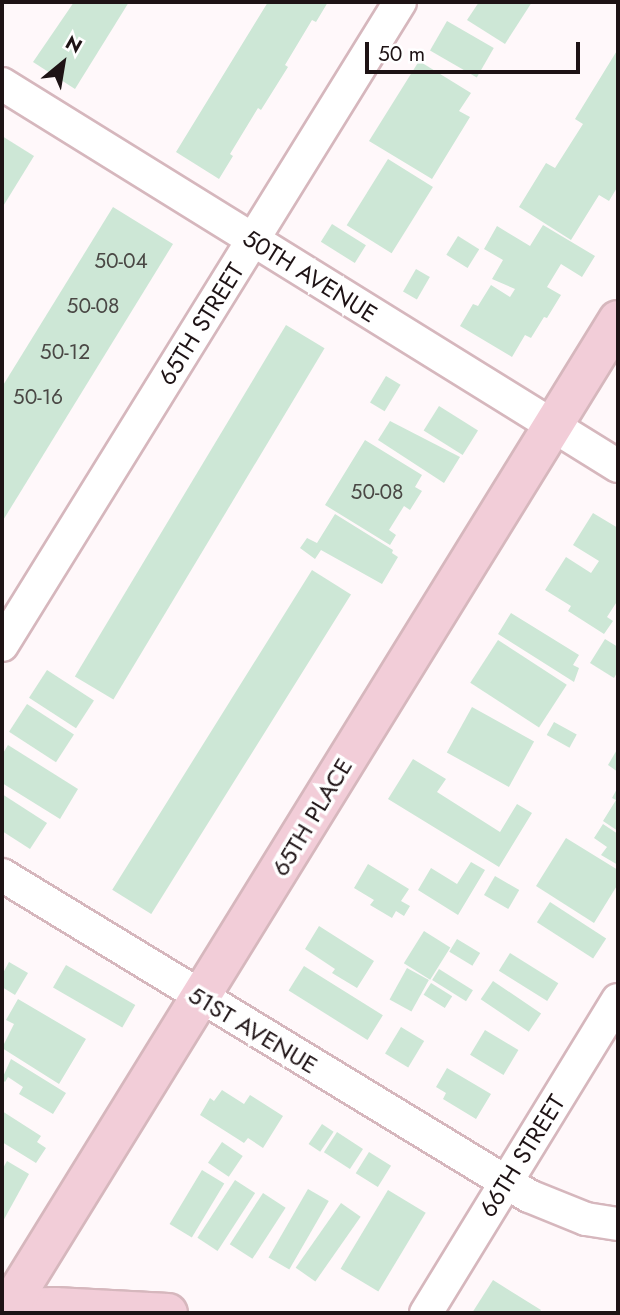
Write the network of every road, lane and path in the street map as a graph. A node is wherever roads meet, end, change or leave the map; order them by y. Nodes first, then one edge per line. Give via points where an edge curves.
1 (400, 2) edge
2 (2, 85) edge
3 (253, 240) junction
4 (618, 320) edge
5 (552, 426) junction
6 (618, 466) edge
7 (2, 645) edge
8 (2, 875) edge
9 (201, 998) junction
10 (618, 1000) edge
11 (506, 1182) junction
12 (618, 1224) edge
13 (5, 1310) edge
14 (168, 1313) edge
15 (426, 1313) edge

1 - 3 street, 65TH STREET
2 - 3 street, 50TH AVENUE
3 - 5 street, 50TH AVENUE
3 - 7 street, 65TH STREET
4 - 5 street, 65TH PLACE
5 - 6 street, 50TH AVENUE
5 - 9 street, 65TH PLACE
8 - 9 street, 51ST AVENUE
9 - 11 street, 51ST AVENUE
9 - 13 street, 65TH PLACE
10 - 11 street, 66TH STREET
11 - 12 street, 51ST AVENUE via 550,1207
11 - 15 street, 66TH STREET
13 - 14 street via 55,1307

